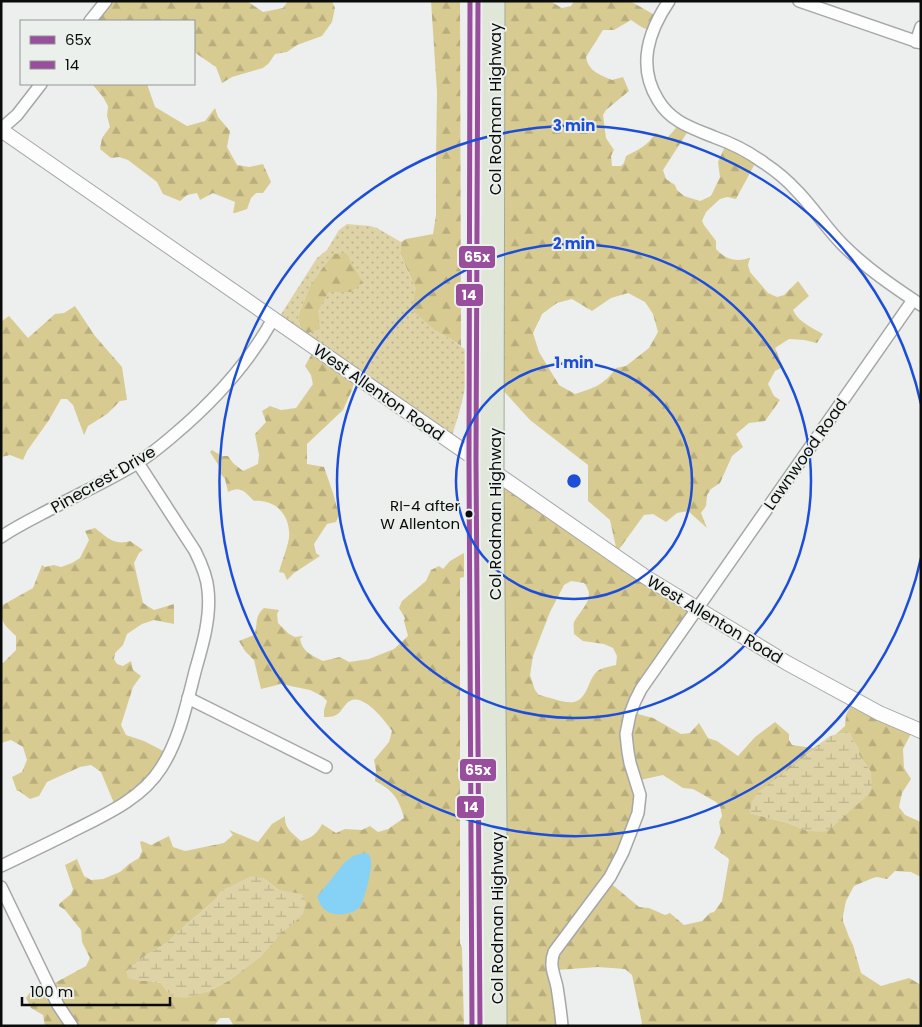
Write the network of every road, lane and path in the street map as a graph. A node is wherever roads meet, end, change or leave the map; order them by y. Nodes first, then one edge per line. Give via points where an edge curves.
1 (106, 1) edge
2 (478, 1) edge
3 (495, 1) edge
4 (669, 1) edge
5 (798, 1) edge
6 (91, 20) edge
7 (921, 27) edge
8 (918, 43) edge
9 (40, 85) edge
10 (1, 130) edge
11 (917, 302) edge
12 (273, 319) junction
13 (476, 459) junction
14 (138, 463) junction
15 (494, 472) junction
16 (1, 537) edge
17 (697, 608) junction
18 (188, 698) junction
19 (921, 731) edge
20 (326, 767) dead end
21 (1, 866) edge
22 (1, 887) edge
23 (72, 1026) edge
24 (480, 1026) edge
25 (497, 1026) edge
26 (562, 1026) edge

1 - 6 street
2 - 13 highway, Col Rodman Highway
3 - 15 highway, Col Rodman Highway
4 - 11 street via 653,28 647,64 653,90 665,110 683,125 748,152 775,171 797,190 843,245
5 - 8 street
7 - 8 street
9 - 10 street
10 - 12 street, West Allenton Road
11 - 17 street, Lawnwood Road
12 - 13 street, West Allenton Road
12 - 14 street, Pinecrest Drive via 247,361 221,391 194,418
13 - 15 street, West Allenton Road
13 - 24 highway, Col Rodman Highway
14 - 16 street, Pinecrest Drive
14 - 18 street via 188,538 206,578 207,621
15 - 17 street, West Allenton Road via 647,578
15 - 25 highway, Col Rodman Highway
17 - 19 street, West Allenton Road via 787,663 879,713
17 - 26 street, Lawnwood Road via 634,701 626,734 630,763 640,795 638,812 610,877 554,952 552,968
18 - 20 street
18 - 21 street via 170,752 152,781 109,813
22 - 23 street via 58,1006

